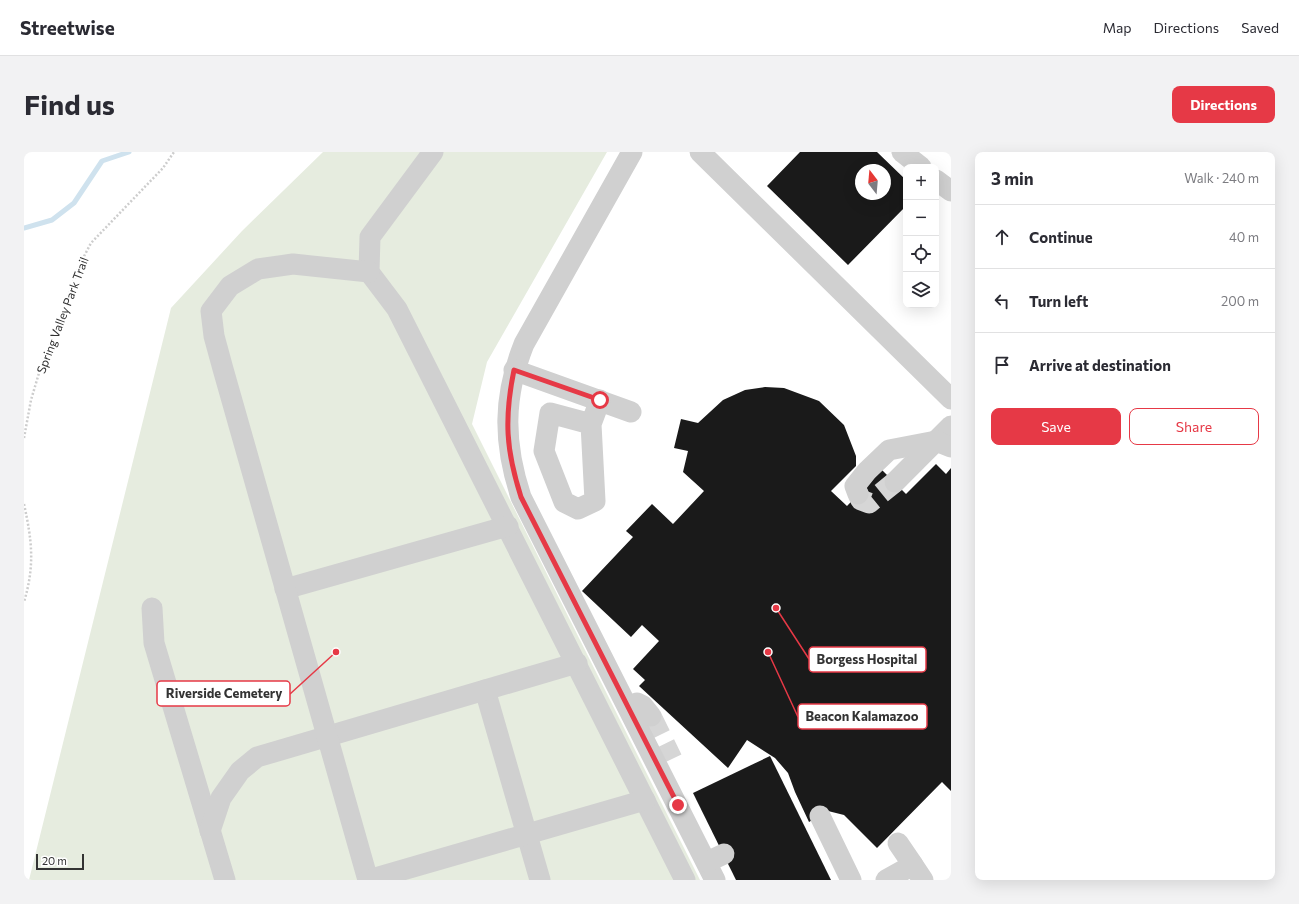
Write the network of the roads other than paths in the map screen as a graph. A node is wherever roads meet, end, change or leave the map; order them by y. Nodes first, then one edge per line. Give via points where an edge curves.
1 (433, 152) edge
2 (632, 152) edge
3 (700, 152) edge
4 (902, 152) edge
5 (917, 164) edge
6 (939, 182) edge
7 (951, 192) edge
8 (369, 272) junction
9 (514, 370) junction
10 (951, 399) edge
11 (600, 400) junction
12 (631, 412) dead end
13 (591, 424) dead end
14 (951, 426) edge
15 (944, 444) edge
16 (895, 482) tunnel mouth
17 (858, 494) dead end
18 (508, 526) junction
19 (285, 589) junction
20 (152, 608) dead end
21 (577, 663) junction
22 (485, 690) junction
23 (629, 707) junction
24 (651, 716) tunnel mouth
25 (327, 736) junction
26 (672, 759) tunnel mouth
27 (667, 782) junction
28 (645, 800) junction
29 (820, 816) dead end
30 (210, 831) junction
31 (527, 834) junction
32 (898, 843) dead end
33 (715, 866) edge
34 (918, 873) edge
35 (225, 880) edge
36 (368, 880) edge
37 (540, 880) edge
38 (685, 880) edge
39 (851, 880) edge
40 (886, 880) edge

1 - 8 lane via 370,237
2 - 9 lane via 524,344
3 - 10 lane
4 - 5 lane
6 - 7 lane
8 - 18 lane via 397,308
8 - 19 lane via 293,264 258,269 230,286 211,311 214,336
9 - 11 lane
9 - 23 lane via 506,420 512,469 521,497
11 - 12 lane
11 - 13 lane
14 - 15 lane
15 - 16 lane
15 - 17 lane via 889,450 855,486
18 - 19 lane
18 - 21 lane
19 - 25 lane
20 - 30 lane via 154,643
21 - 22 lane
21 - 28 lane
22 - 25 lane
22 - 31 lane
23 - 24 lane via 637,703
23 - 27 lane
25 - 30 lane via 257,757 240,772 221,798
25 - 36 lane
26 - 27 lane via 674,770
27 - 33 lane via 687,801
28 - 31 lane
28 - 38 lane
29 - 39 lane
30 - 35 lane
31 - 36 lane
31 - 37 lane
32 - 34 lane
34 - 40 lane

